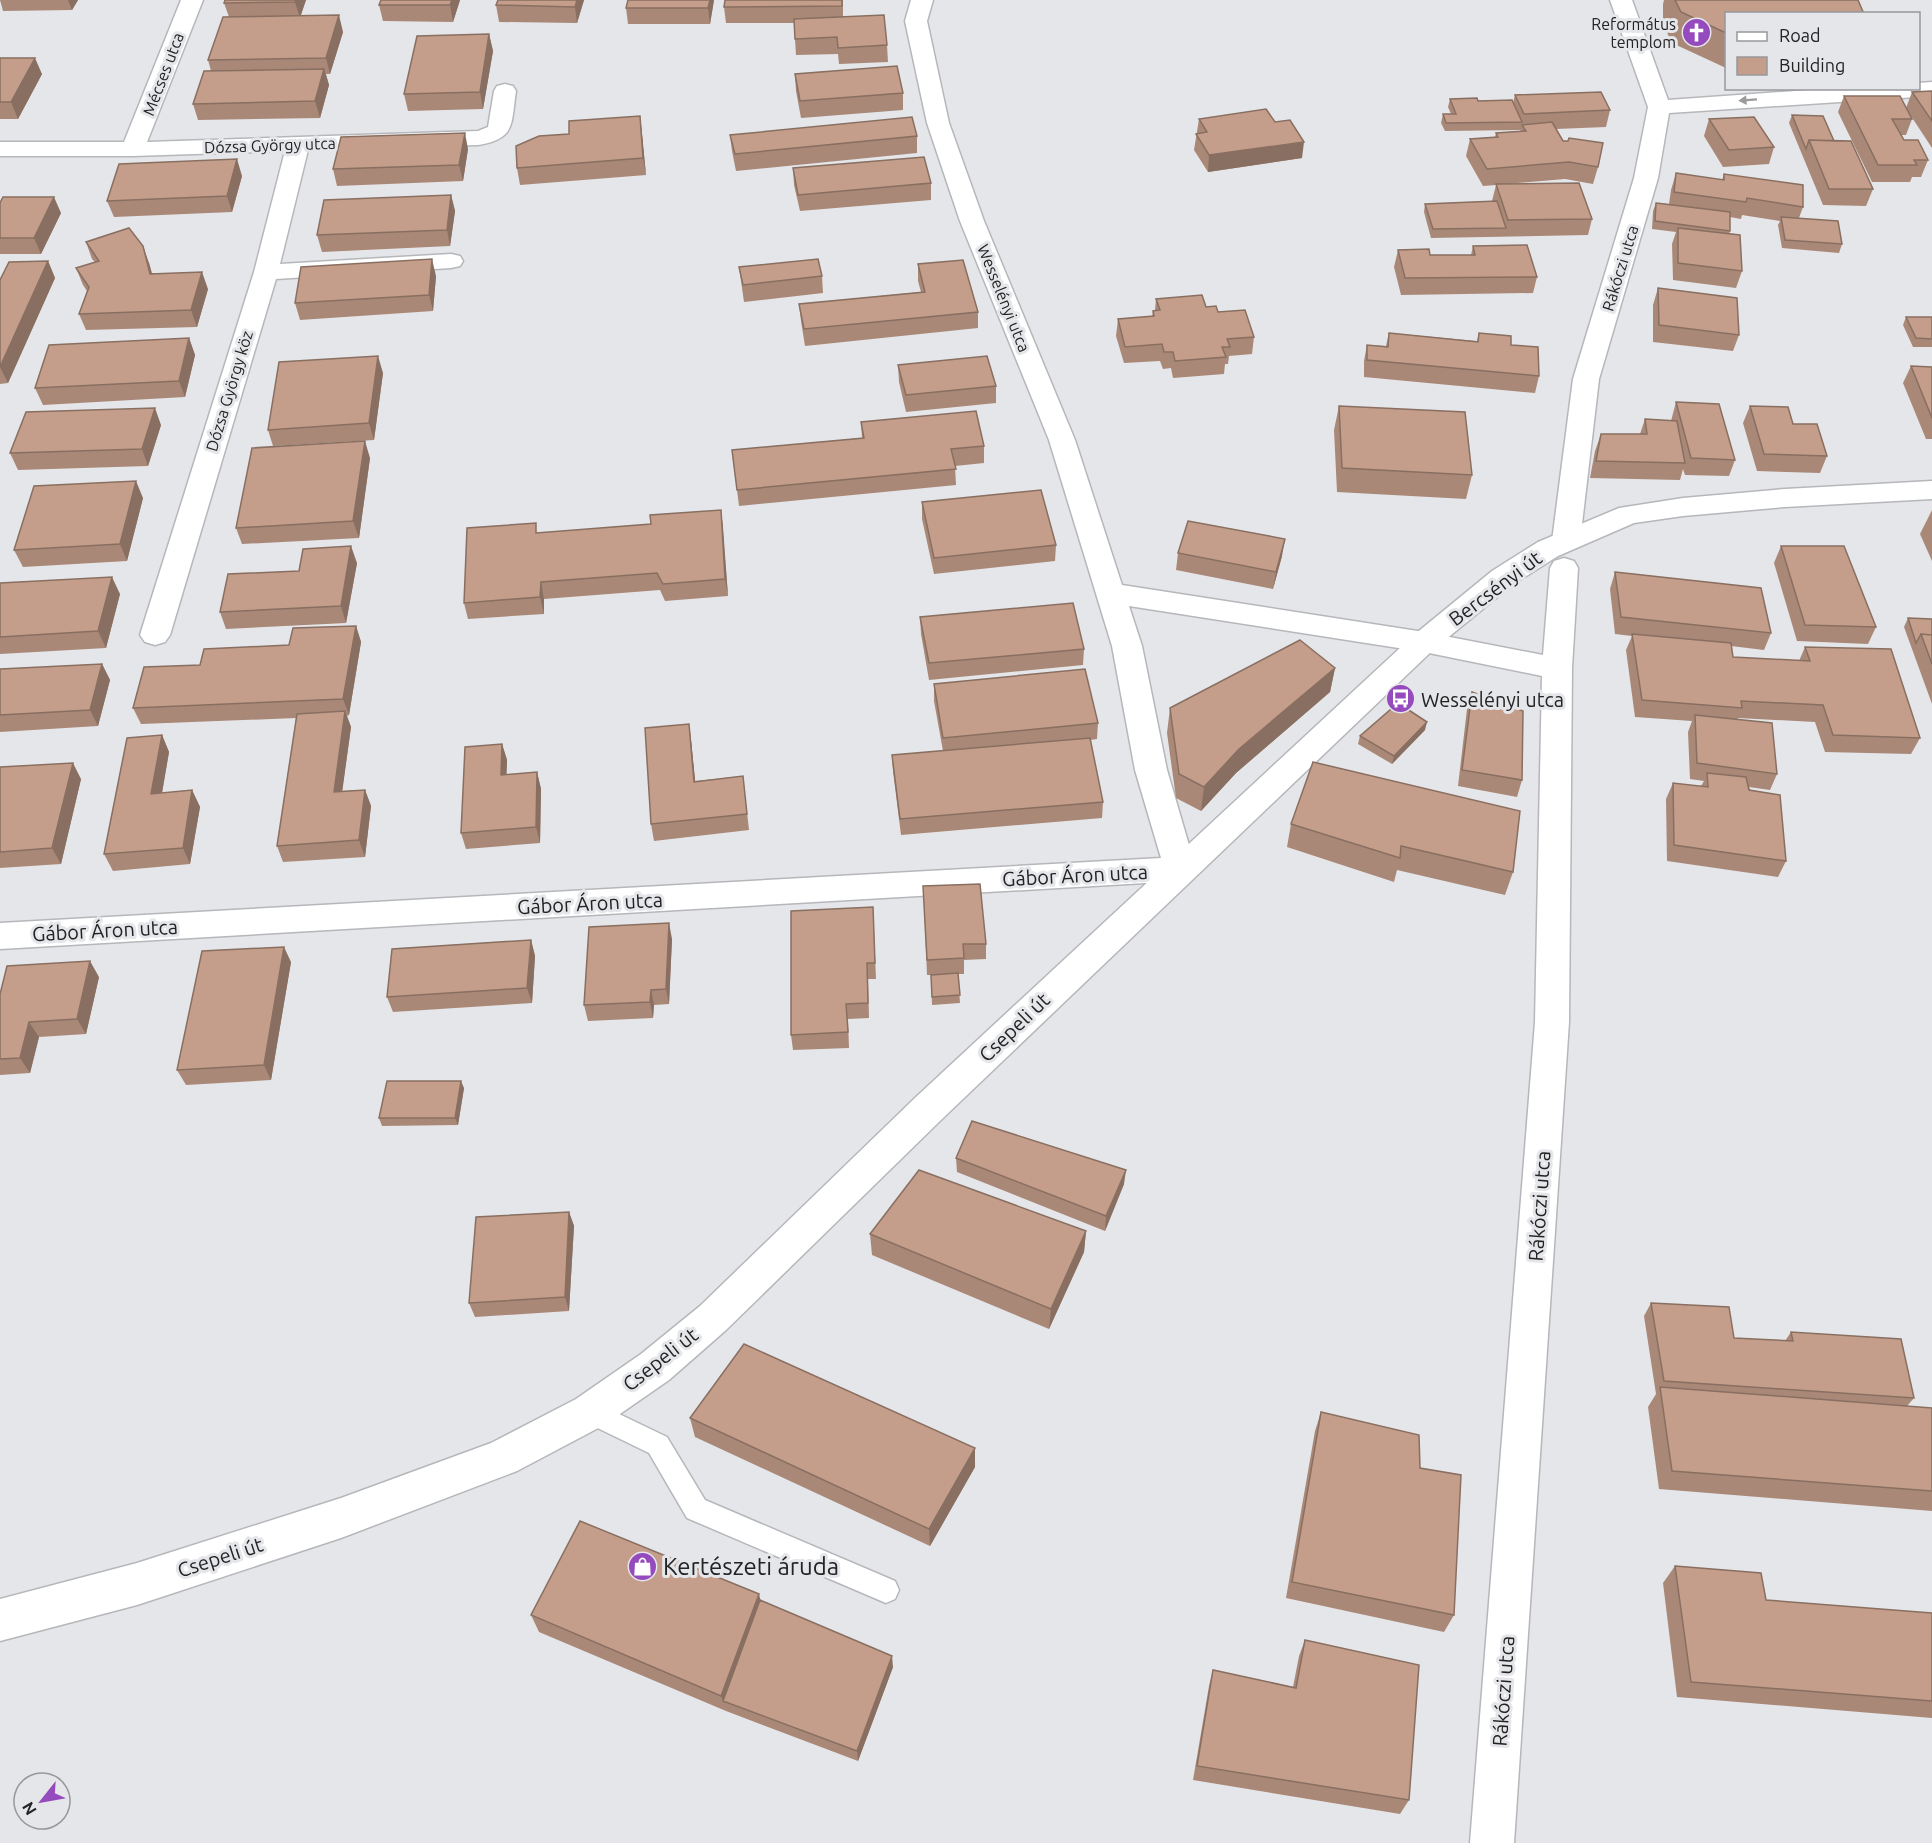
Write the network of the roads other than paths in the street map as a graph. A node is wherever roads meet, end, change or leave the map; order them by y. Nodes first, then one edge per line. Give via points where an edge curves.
1 (192, 0) edge
2 (922, 0) edge
3 (1621, 0) edge
4 (1917, 90) edge
5 (505, 91) dead end
6 (1659, 107) junction
7 (298, 145) junction
8 (0, 149) edge
9 (133, 149) junction
10 (451, 261) dead end
11 (266, 272) junction
12 (1932, 490) edge
13 (1565, 554) junction
14 (1111, 593) junction
15 (154, 635) dead end
16 (1424, 642) junction
17 (1557, 668) junction
18 (1180, 869) junction
19 (0, 936) edge
20 (590, 1412) junction
21 (886, 1590) dead end
22 (0, 1620) edge
23 (1492, 1843) edge

1 - 9 street, Mécses utca
2 - 14 street, Wesselényi utca via 916,21 938,123 972,221 1062,440
3 - 6 street, Rákóczi utca
4 -> 6 street
5 - 7 street, Dózsa György utca via 499,130 490,136
6 - 13 street, Rákóczi utca via 1646,178 1586,379
7 - 9 street, Dózsa György utca
7 - 11 street, Dózsa György köz
8 - 9 street, Dózsa György utca
10 - 11 street
11 - 15 street, Dózsa György köz
12 - 13 street, Bercsényi út via 1785,498 1629,515
13 - 16 street, Bercsényi út via 1534,556
13 - 17 street, Rákóczi utca
14 - 16 street
14 - 18 street, Wesselényi utca via 1127,646 1151,770
16 - 17 street
16 - 18 street, Bercsényi út
17 - 23 street, Rákóczi utca via 1552,1022
18 - 19 street, Gábor Áron utca
18 - 20 street, Csepeli út via 713,1318 655,1367
20 - 21 lane via 658,1445 696,1509
20 - 22 street, Csepeli út via 503,1458 340,1518 137,1584

